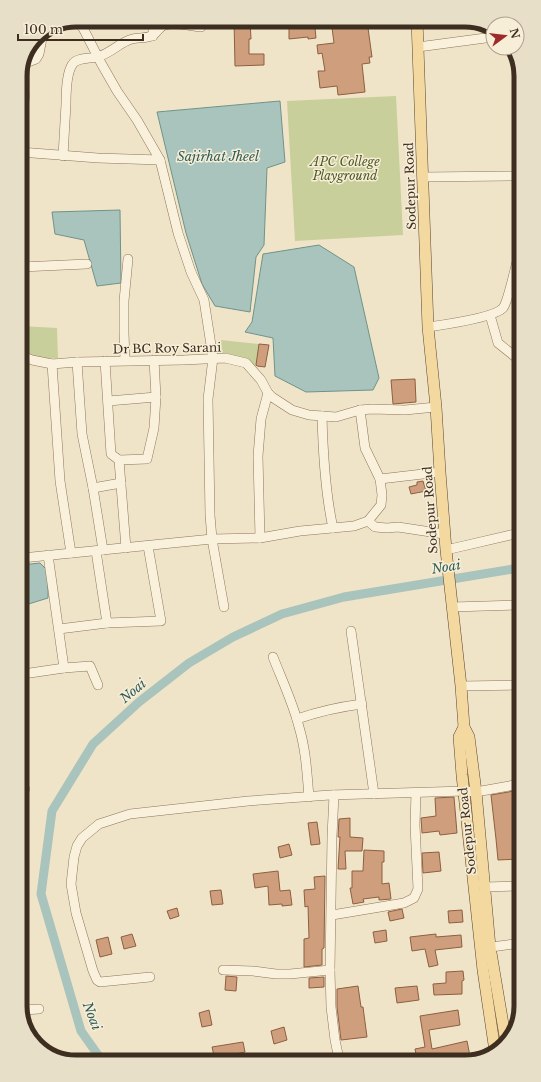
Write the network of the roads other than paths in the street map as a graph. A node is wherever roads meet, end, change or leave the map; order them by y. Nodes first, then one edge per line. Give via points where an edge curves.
1 (82, 27) edge
2 (153, 27) edge
3 (160, 27) edge
4 (194, 27) edge
5 (417, 27) edge
6 (200, 28) dead end
7 (153, 36) junction
8 (485, 38) edge
9 (42, 41) edge
10 (418, 47) junction
11 (98, 57) junction
12 (30, 61) edge
13 (27, 153) edge
14 (63, 156) junction
15 (160, 160) junction
16 (514, 176) edge
17 (423, 177) junction
18 (128, 259) dead end
19 (87, 264) dead end
20 (27, 268) edge
21 (514, 272) edge
22 (490, 315) junction
23 (428, 327) junction
24 (514, 356) edge
25 (27, 358) edge
26 (213, 358) junction
27 (125, 360) junction
28 (154, 360) junction
29 (105, 361) junction
30 (77, 362) junction
31 (52, 364) junction
32 (268, 393) junction
33 (156, 397) junction
34 (108, 401) junction
35 (436, 407) junction
36 (360, 410) junction
37 (322, 416) junction
38 (119, 460) junction
39 (440, 472) junction
40 (380, 479) junction
41 (120, 483) junction
42 (93, 488) junction
43 (368, 521) junction
44 (333, 528) junction
45 (444, 534) junction
46 (514, 534) edge
47 (260, 538) junction
48 (212, 540) junction
49 (148, 546) junction
50 (126, 548) junction
51 (100, 550) junction
52 (446, 550) junction
53 (71, 553) junction
54 (48, 555) junction
55 (27, 557) edge
56 (452, 602) junction
57 (514, 605) edge
58 (224, 608) dead end
59 (107, 623) junction
60 (58, 629) junction
61 (351, 631) dead end
62 (273, 657) dead end
63 (64, 668) junction
64 (27, 673) edge
65 (98, 685) dead end
66 (514, 685) edge
67 (461, 686) junction
68 (362, 704) junction
69 (297, 719) junction
70 (514, 785) edge
71 (471, 792) junction
72 (416, 793) junction
73 (374, 794) junction
74 (334, 795) junction
75 (310, 797) junction
76 (514, 886) edge
77 (485, 887) junction
78 (332, 915) junction
79 (514, 944) edge
80 (486, 948) junction
81 (223, 970) dead end
82 (330, 970) junction
83 (150, 977) dead end
84 (39, 1009) dead end
85 (27, 1010) edge
86 (505, 1035) edge
87 (494, 1045) edge
88 (337, 1055) edge

1 - 11 street
2 - 7 street
3 - 7 street
4 - 6 street
5 - 10 main road, Sodepur Road
7 - 11 street via 133,38
8 - 10 street
9 - 12 street via 36,59
10 - 17 main road, Sodepur Road
11 - 14 street via 77,60 70,68
11 - 15 street
13 - 14 street
14 - 15 street
15 - 26 street via 178,233 204,300
16 - 17 street
17 - 23 main road, Sodepur Road
18 - 27 street via 124,301
19 - 20 street
21 - 22 street via 502,309
22 - 23 street
22 - 24 street via 498,343
23 - 35 main road, Sodepur Road
25 - 31 street, Dr BC Roy Sarani
26 - 28 street, Dr BC Roy Sarani
26 - 32 street, Dr BC Roy Sarani via 246,363 261,380
26 - 48 street via 208,398
27 - 28 street, Dr BC Roy Sarani
27 - 29 street, Dr BC Roy Sarani
28 - 33 street
29 - 30 street, Dr BC Roy Sarani
29 - 34 street
30 - 31 street, Dr BC Roy Sarani
30 - 42 street via 82,434
31 - 53 street via 60,481
32 - 37 street, Dr BC Roy Sarani via 292,410
32 - 47 street via 261,419 258,456
33 - 34 street
33 - 38 street via 154,428 147,459
34 - 38 street via 111,454
35 - 36 street, Dr BC Roy Sarani
35 - 39 main road, Sodepur Road
36 - 37 street, Dr BC Roy Sarani via 336,417
36 - 40 street via 365,448
37 - 44 street via 325,472
38 - 41 street
39 - 40 street
39 - 45 main road, Sodepur Road
40 - 43 street via 381,505
41 - 42 street
41 - 50 street
42 - 51 street
43 - 44 street via 354,526
43 - 45 street via 375,527 398,527
44 - 47 street
45 - 52 main road, Sodepur Road
46 - 52 street
47 - 48 street
48 - 49 street
48 - 58 street
49 - 50 street
49 - 59 street via 161,621
50 - 51 street
51 - 53 street
51 - 59 street
52 - 56 main road, Sodepur Road
53 - 54 street
54 - 55 street
54 - 60 street
56 - 57 street
56 - 67 main road, Sodepur Road
59 - 60 street
60 - 63 street
61 - 68 street
62 - 69 street
63 - 64 street
63 - 65 street via 90,666
66 - 67 street
67 - 71 main road, Sodepur Road via 464,727 468,738
68 - 69 street via 338,707
68 - 73 street
69 - 75 street
70 - 71 street
71 - 72 street
71 - 77 main road, Sodepur Road
71 - 80 main road
72 - 73 street
72 - 78 street via 418,889 414,898
73 - 74 street
74 - 75 street
74 - 78 street
75 - 83 street via 130,814 100,824 82,838 74,857 71,884 76,913 97,980 100,982
76 - 77 street
77 - 80 main road, Sodepur Road
78 - 82 street
79 - 80 street
80 - 86 main road, Sodepur Road
80 - 87 main road via 483,970
81 - 82 street via 276,974
82 - 88 street via 331,1007
84 - 85 street

